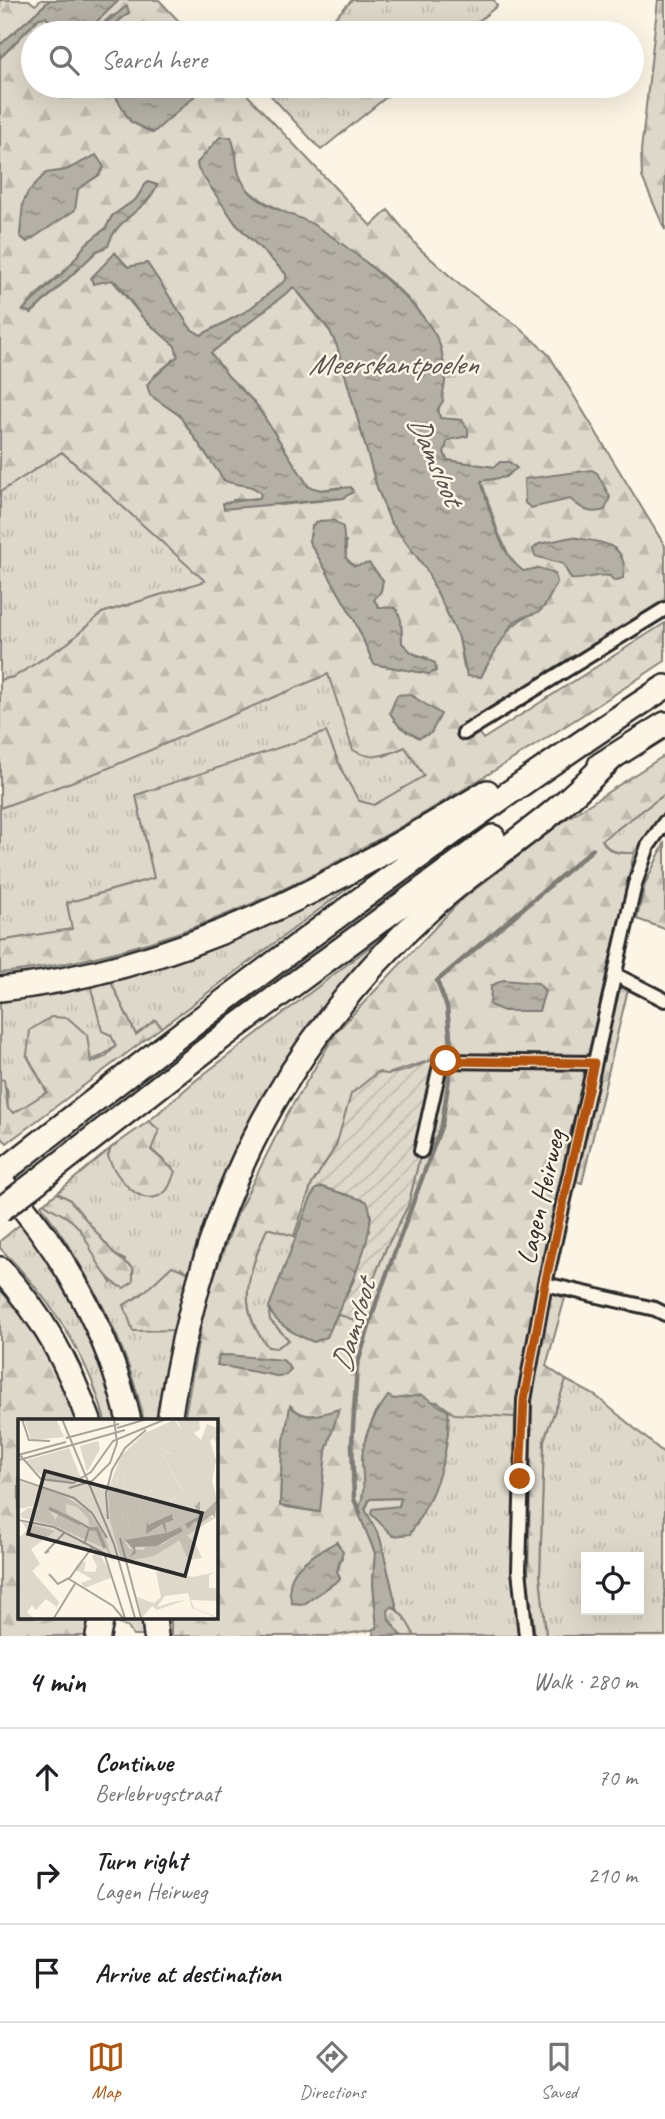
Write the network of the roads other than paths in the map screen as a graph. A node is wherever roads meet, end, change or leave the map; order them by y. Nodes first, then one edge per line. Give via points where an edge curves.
1 (665, 609) edge
2 (665, 687) edge
3 (665, 724) edge
4 (464, 733) dead end
5 (613, 757) junction
6 (535, 773) junction
7 (665, 822) edge
8 (616, 975) junction
9 (0, 989) edge
10 (665, 1000) edge
11 (594, 1063) junction
12 (421, 1151) dead end
13 (8, 1168) edge
14 (0, 1180) edge
15 (0, 1210) edge
16 (0, 1269) edge
17 (545, 1284) junction
18 (665, 1314) edge
19 (88, 1419) edge
20 (128, 1419) edge
21 (169, 1419) edge
22 (102, 1618) edge
23 (156, 1618) edge
24 (97, 1636) edge
25 (156, 1636) edge
26 (526, 1636) edge

1 - 4 street
2 - 6 highway
3 - 5 highway
5 - 15 highway, bridge via 225,1035
5 - 21 highway via 558,808 475,870 391,947 336,1008 292,1068 225,1198 196,1284
6 - 9 highway via 500,785 339,879 245,924 126,966
6 - 13 highway
7 - 8 street, Lagen Heirweg via 648,846 638,872
8 - 10 street
8 - 11 street, Lagen Heirweg
11 - 12 street via 441,1061
11 - 17 street, Lagen Heirweg
14 - 20 highway via 68,1269 111,1363
16 - 19 highway via 51,1333
17 - 18 street
17 - 26 street, Lagen Heirweg via 524,1400 519,1570
22 - 24 highway
23 - 25 highway

